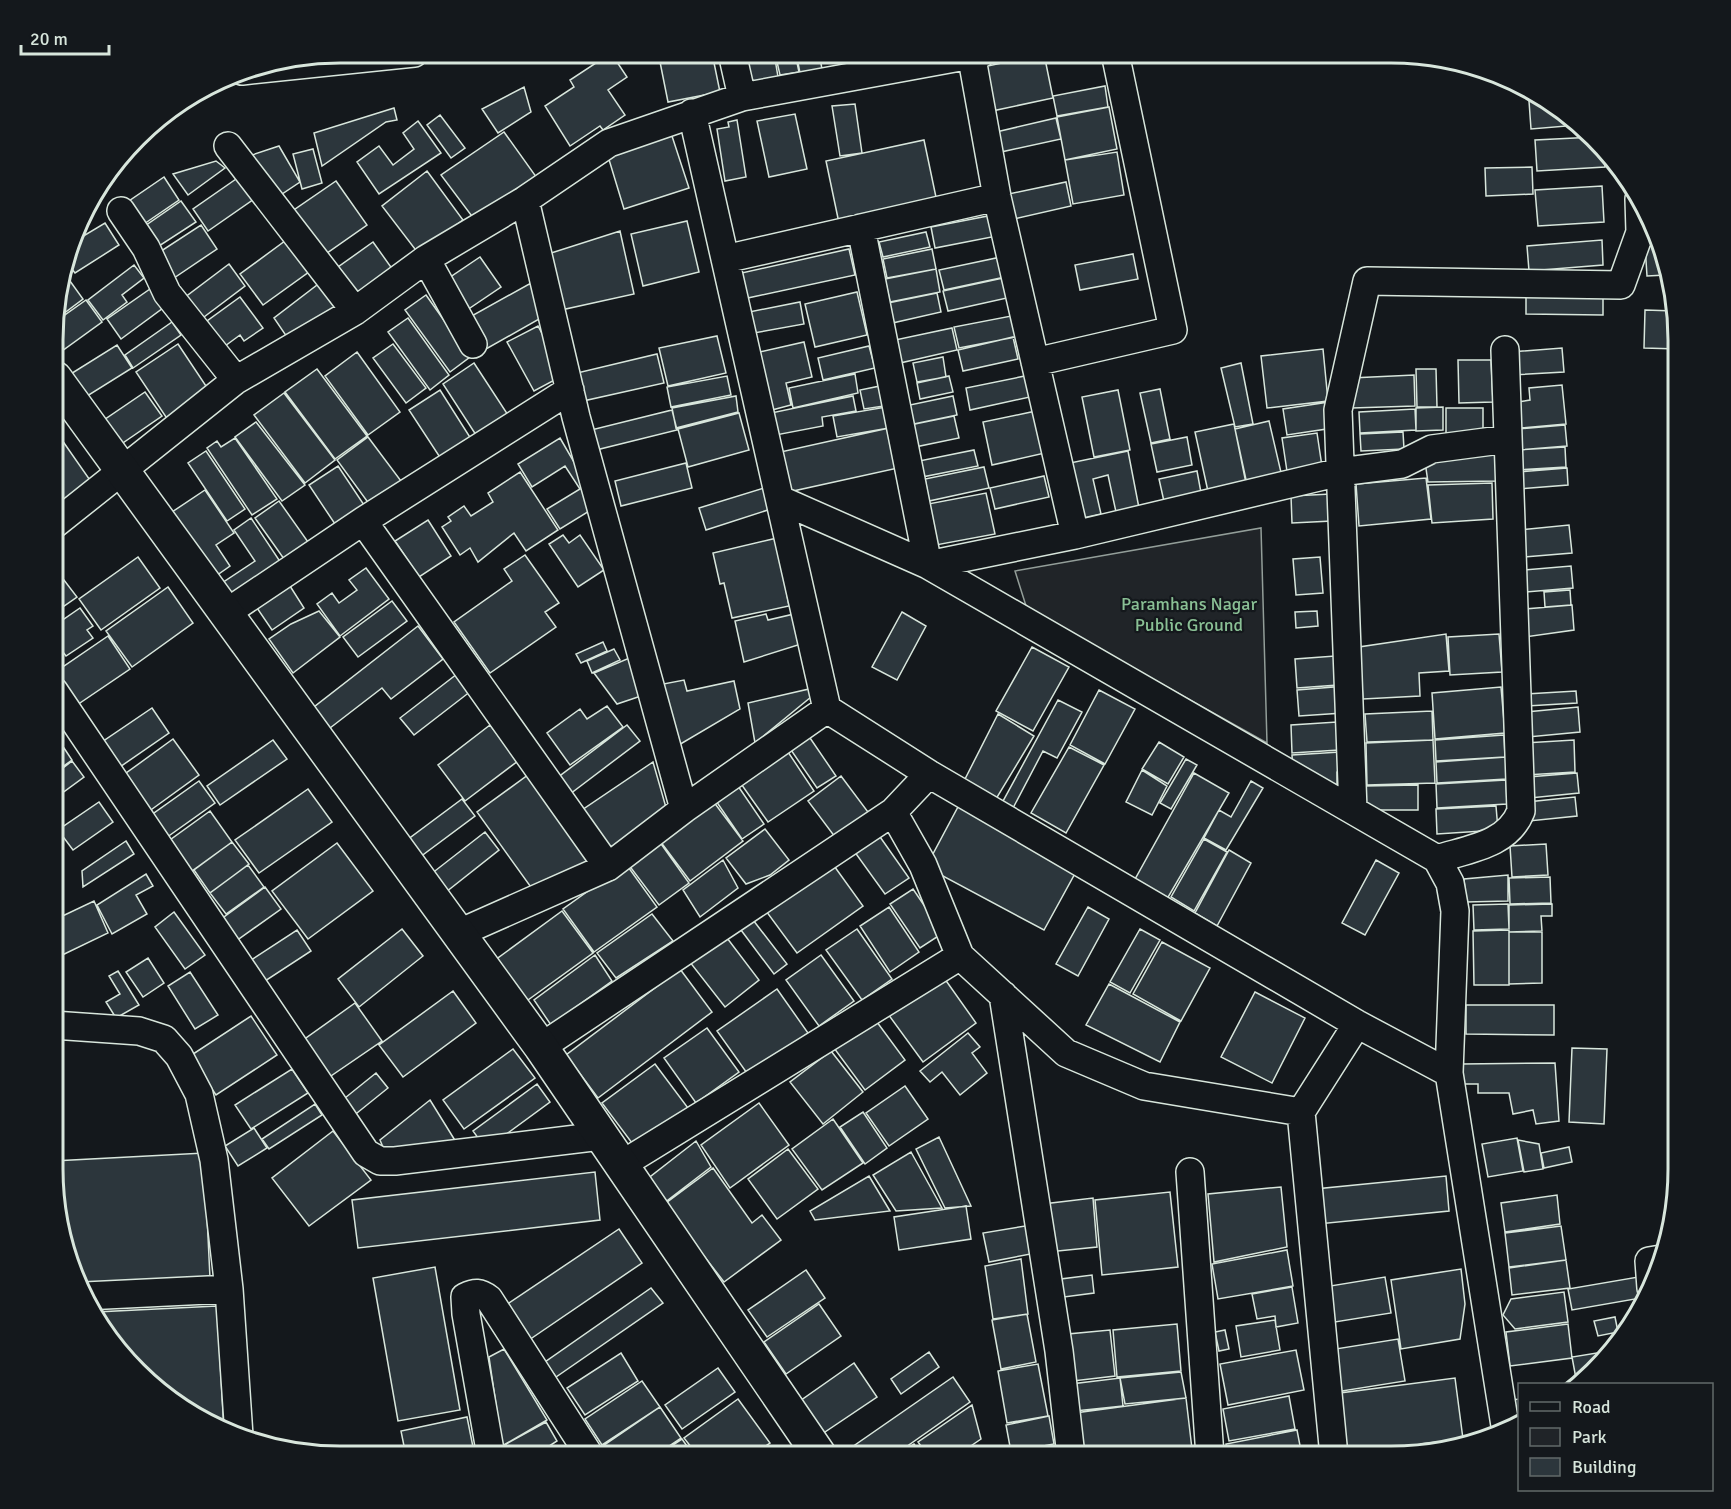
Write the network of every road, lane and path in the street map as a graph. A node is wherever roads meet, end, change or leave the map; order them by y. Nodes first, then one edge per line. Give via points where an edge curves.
1 (734, 63) edge
2 (924, 63) edge
3 (975, 63) edge
4 (1117, 63) edge
5 (742, 96) junction
6 (692, 113) junction
7 (228, 146) dead end
8 (997, 197) junction
9 (525, 200) junction
10 (121, 211) dead end
11 (861, 228) junction
12 (1647, 233) edge
13 (426, 259) junction
14 (725, 260) junction
15 (355, 310) junction
16 (473, 344) dead end
17 (1505, 350) dead end
18 (1035, 362) junction
19 (236, 380) junction
20 (63, 389) edge
21 (570, 390) junction
22 (1508, 439) junction
23 (123, 471) junction
24 (1340, 472) junction
25 (780, 500) junction
26 (63, 518) edge
27 (363, 521) junction
28 (1076, 535) junction
29 (928, 565) junction
30 (226, 613) junction
31 (63, 704) edge
32 (827, 709) junction
33 (929, 774) junction
34 (684, 808) junction
35 (1353, 810) junction
36 (893, 812) junction
37 (1437, 859) junction
38 (608, 867) junction
39 (457, 934) junction
40 (960, 956) junction
41 (1003, 995) junction
42 (1358, 1024) junction
43 (63, 1026) edge
44 (540, 1047) junction
45 (1449, 1073) junction
46 (1301, 1112) junction
47 (601, 1136) junction
48 (621, 1165) junction
49 (1190, 1172) dead end
50 (229, 1289) junction
51 (94, 1296) edge
52 (1504, 1422) edge
53 (238, 1427) edge
54 (489, 1446) edge
55 (584, 1446) edge
56 (813, 1446) edge
57 (1070, 1446) edge
58 (1209, 1446) edge
59 (1333, 1446) edge

1 - 5 street
2 - 5 street
3 - 8 street
4 - 18 street via 1173,330
5 - 6 street
6 - 9 street via 609,144
6 - 14 street
7 - 15 street
8 - 11 street
8 - 18 street
9 - 13 street
9 - 21 street
10 - 19 street via 146,248 167,293
11 - 14 street
11 - 29 street
12 - 24 street via 1621,285 1367,281 1338,410
13 - 15 street
13 - 16 street
14 - 25 street
15 - 19 street
17 - 22 street
18 - 28 street
19 - 23 street
20 - 23 street
21 - 27 street
21 - 34 street
22 - 24 street via 1432,449 1402,464
22 - 37 street via 1521,812 1516,825 1502,837
23 - 26 street
23 - 30 street
24 - 28 street
24 - 35 street
25 - 29 street
25 - 32 street
27 - 30 street
27 - 38 street
28 - 29 street
29 - 35 street
30 - 39 street
31 - 47 street via 366,1153 380,1161 395,1161
32 - 33 street
32 - 34 street
33 - 36 street
33 - 42 street
34 - 38 street
35 - 37 street
36 - 40 street via 923,865
36 - 44 street
37 - 45 street via 1450,883 1455,911
38 - 39 street
39 - 44 street
40 - 41 street
40 - 48 street
41 - 46 street via 1066,1053 1113,1074 1144,1086
41 - 57 street via 1056,1329
42 - 45 street
42 - 46 street
43 - 50 street via 139,1031 164,1039 179,1056 199,1094 209,1131
44 - 47 street
45 - 52 street
46 - 59 street
47 - 48 street
48 - 56 street
49 - 58 street
50 - 51 street
50 - 53 street
54 - 55 street via 466,1314 465,1297 473,1293 489,1299

